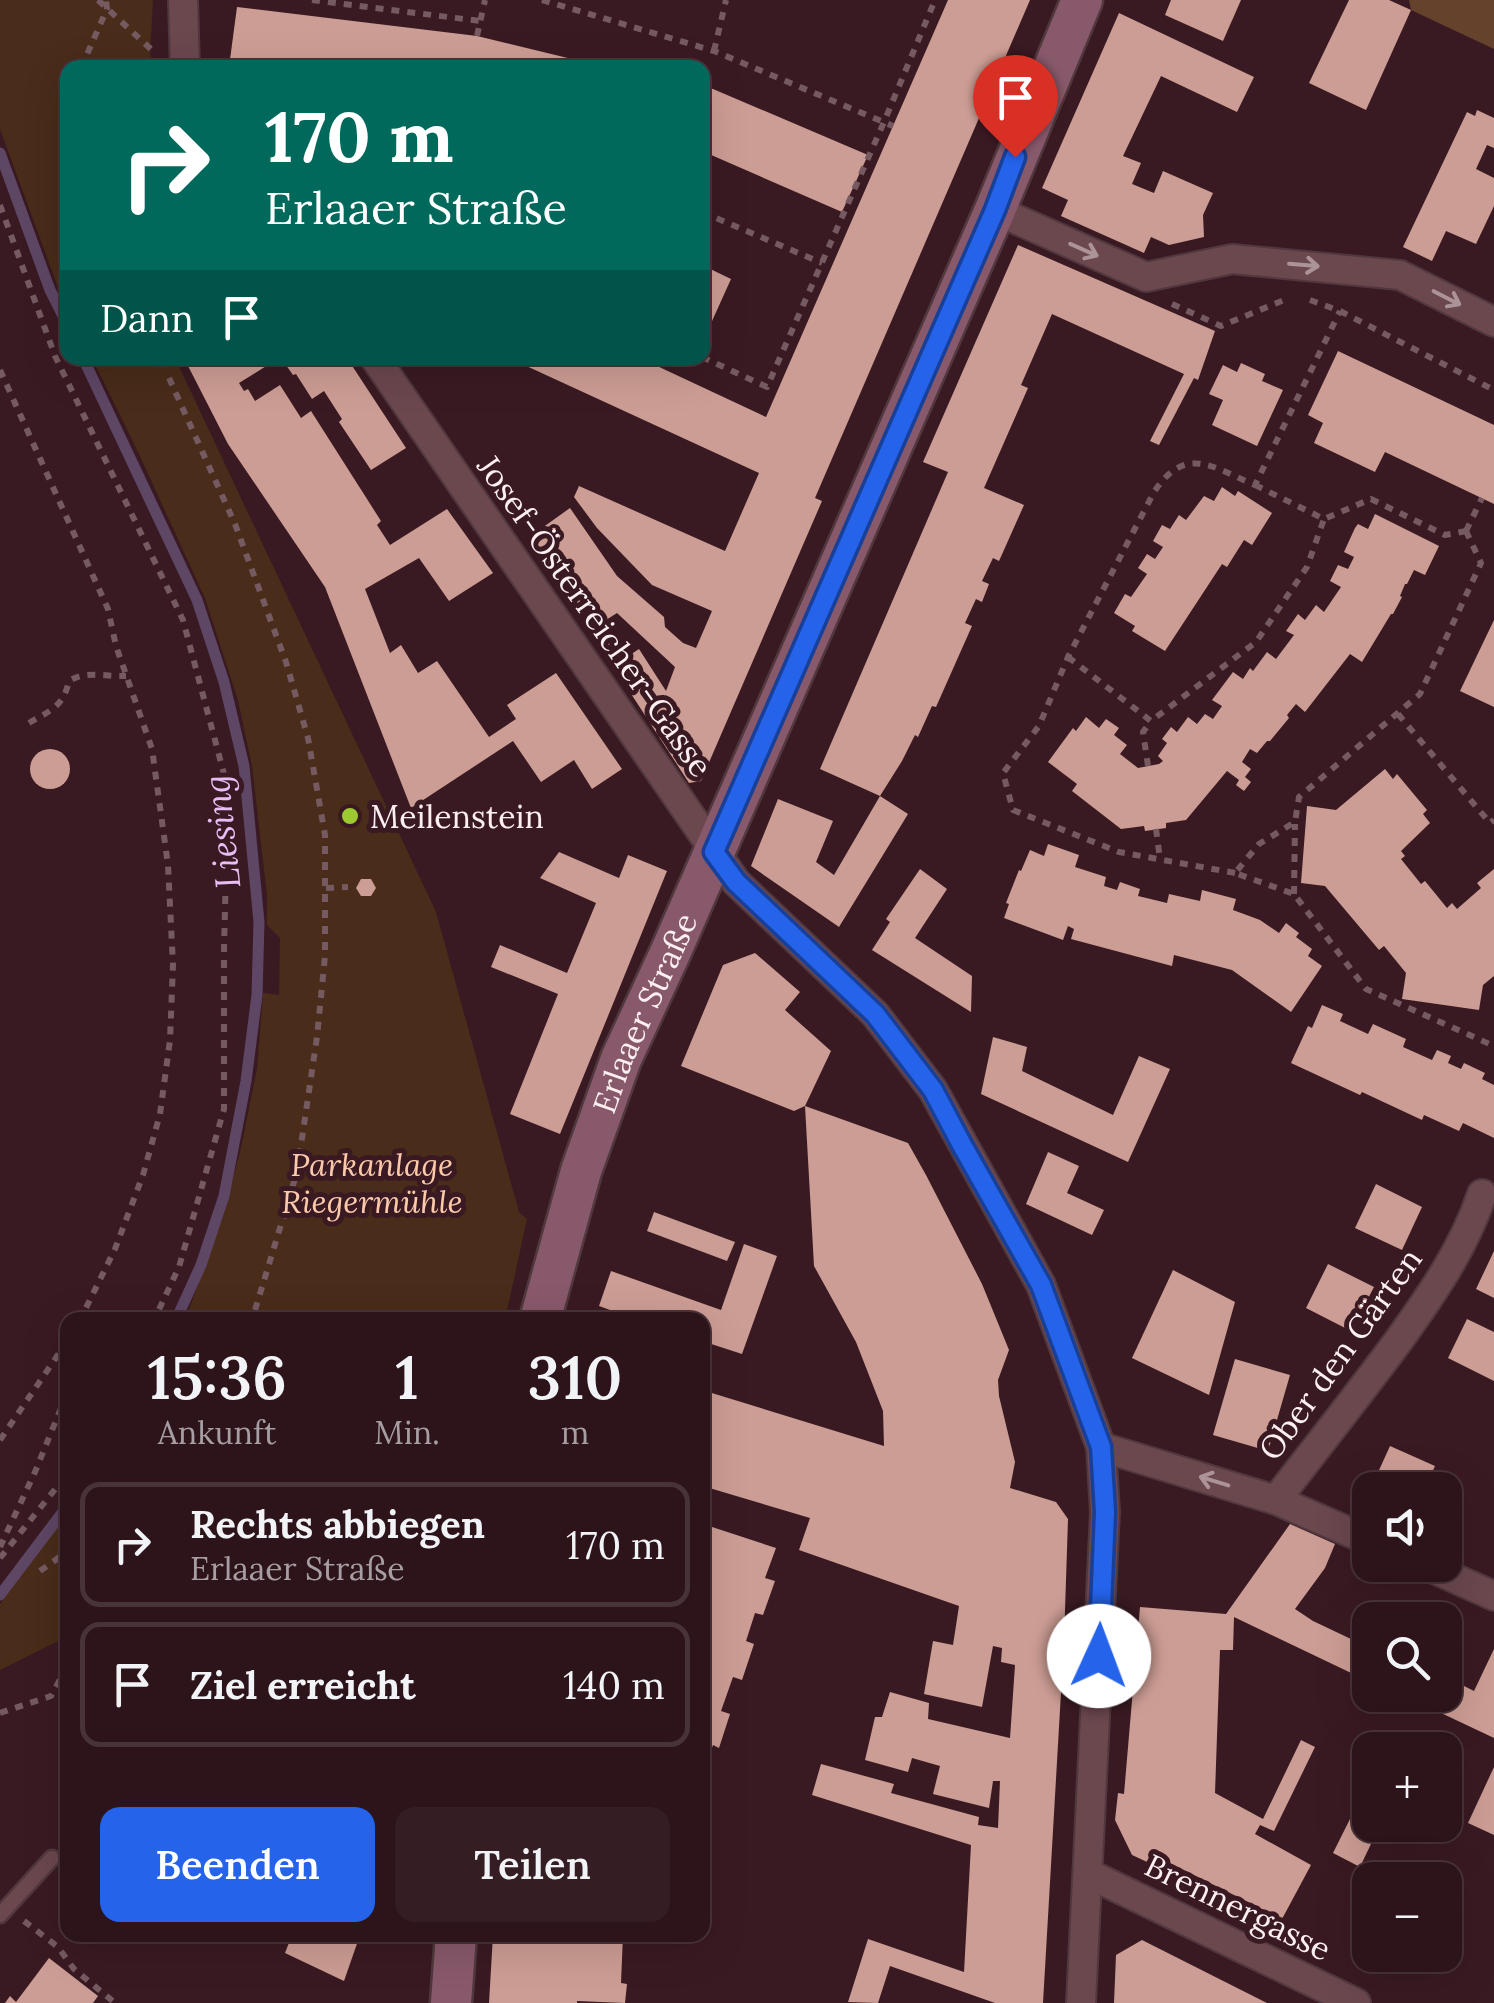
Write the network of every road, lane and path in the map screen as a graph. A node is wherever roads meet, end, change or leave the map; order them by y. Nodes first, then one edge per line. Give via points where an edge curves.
1 (98, 0) edge
2 (183, 0) edge
3 (312, 0) edge
4 (485, 0) edge
5 (542, 0) edge
6 (726, 0) edge
7 (935, 0) edge
8 (1082, 0) edge
9 (107, 5) edge
10 (480, 21) junction
11 (478, 36) dead end
12 (714, 51) junction
13 (84, 60) edge
14 (170, 60) edge
15 (175, 60) edge
16 (889, 124) junction
17 (0, 206) edge
18 (995, 210) junction
19 (710, 215) edge
20 (822, 263) junction
21 (1146, 277) junction
22 (1340, 312) junction
23 (1494, 322) edge
24 (710, 361) edge
25 (163, 365) edge
26 (379, 365) edge
27 (0, 370) edge
28 (1494, 390) edge
29 (1255, 485) junction
30 (1482, 498) dead end
31 (1324, 518) junction
32 (1466, 531) junction
33 (1068, 657) junction
34 (126, 676) junction
35 (1398, 714) junction
36 (1151, 721) junction
37 (29, 723) dead end
38 (1148, 766) dead end
39 (1295, 822) junction
40 (1493, 824) edge
41 (1156, 829) dead end
42 (714, 852) junction
43 (1160, 859) junction
44 (1235, 872) junction
45 (348, 887) dead end
46 (326, 888) junction
47 (1294, 894) junction
48 (1494, 1046) edge
49 (1482, 1194) dead end
50 (86, 1312) edge
51 (158, 1312) edge
52 (254, 1312) edge
53 (542, 1312) edge
54 (60, 1352) edge
55 (60, 1411) edge
56 (0, 1440) edge
57 (1101, 1447) junction
58 (60, 1483) edge
59 (1276, 1500) junction
60 (1352, 1533) edge
61 (0, 1547) edge
62 (60, 1557) edge
63 (0, 1558) edge
64 (40, 1571) dead end
65 (1462, 1582) edge
66 (1494, 1596) edge
67 (60, 1680) edge
68 (0, 1713) edge
69 (52, 1858) dead end
70 (1089, 1874) junction
71 (20, 1893) junction
72 (0, 1915) edge
73 (455, 1942) edge
74 (115, 2003) edge
75 (450, 2003) edge
76 (1082, 2003) edge
77 (1356, 2003) edge

1 - 9 path
2 - 15 street
3 - 10 path
4 - 10 path
5 - 12 path
6 - 12 path
7 - 16 path
8 - 18 main road, Erlaaer Straße
9 - 13 path
9 - 14 path via 148,48
10 - 11 path
12 - 16 path
16 - 20 path
17 - 51 path via 55,356 183,620 228,789 224,1109 179,1267
18 -> 21 street
18 - 42 main road, Erlaaer Straße
19 - 20 path
20 - 24 path via 767,387
21 - 22 path via 1151,294 1221,326 1296,295
21 -> 23 street via 1232,259 1400,274
22 - 28 path
22 - 29 path
25 - 46 path via 235,524 286,662 308,738 325,836
26 - 42 street, Josef-Österreicher-Gasse
27 - 34 path via 108,610
29 - 31 path
29 - 33 path via 1196,462 1165,475
30 - 32 path
31 - 32 path via 1371,499 1446,535
31 - 36 path via 1307,568 1256,642
32 - 35 path via 1482,563 1420,694
33 - 36 path
33 - 43 path via 1038,726 1003,773 1013,810 1119,852
34 - 37 path via 77,676 59,705
34 - 50 path via 152,749 168,865 170,1040 143,1175
35 - 39 path via 1299,797
35 - 40 path
36 - 38 path via 1143,732
39 - 44 path via 1259,844
39 - 47 path
41 - 43 path
42 - 53 main road, Erlaaer Straße via 614,1078 580,1171
42 - 57 street, Josef-Österreicher-Gasse via 736,882 875,1014 933,1090 1041,1285
43 - 44 path
44 - 47 path
45 - 46 path
46 - 52 path via 317,1037 297,1172
47 - 48 path via 1366,990
49 - 59 street, Ober den Gärten via 1443,1280
54 - 56 path
55 - 61 path
59 -> 57 street
57 - 70 street, Josef-Österreicher-Gasse via 1105,1512
58 - 63 path
59 - 60 street
62 - 64 path
65 - 66 street
67 - 68 path via 51,1696
69 - 71 lane
70 - 76 street, Josef-Österreicher-Gasse
70 - 77 street, Brennergasse
71 - 72 lane
71 - 74 path via 20,1918
73 - 75 main road

